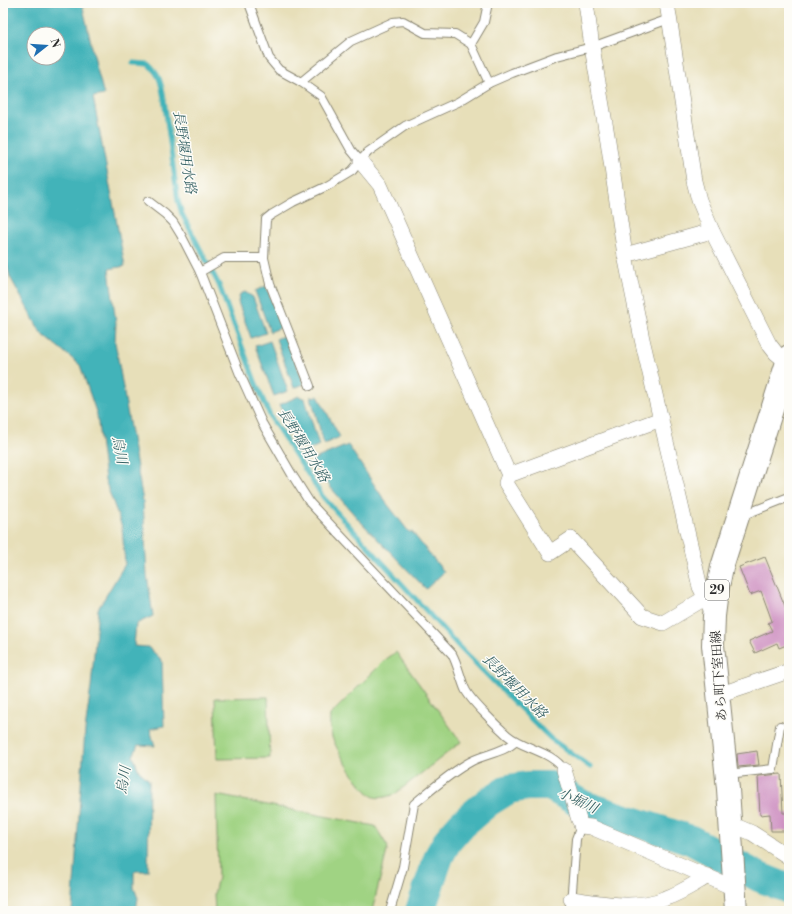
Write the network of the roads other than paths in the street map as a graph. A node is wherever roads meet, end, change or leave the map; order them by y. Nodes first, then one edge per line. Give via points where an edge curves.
1 (249, 3) edge
2 (488, 3) edge
3 (586, 3) edge
4 (667, 3) edge
5 (669, 19) junction
6 (471, 44) junction
7 (592, 47) junction
8 (301, 82) junction
9 (489, 83) junction
10 (360, 162) junction
11 (148, 201) dead end
12 (712, 231) junction
13 (625, 255) junction
14 (264, 258) junction
15 (202, 270) junction
16 (788, 359) edge
17 (310, 386) dead end
18 (661, 419) junction
19 (509, 475) junction
20 (789, 497) edge
21 (738, 517) junction
22 (710, 607) junction
23 (789, 671) edge
24 (718, 695) junction
25 (780, 726) dead end
26 (515, 742) junction
27 (564, 770) joint
28 (726, 774) junction
29 (580, 823) junction
30 (731, 829) junction
31 (789, 857) edge
32 (708, 876) junction
33 (734, 883) junction
34 (570, 905) edge
35 (390, 911) edge
36 (736, 911) edge

1 - 8 lane via 269,58 279,70
2 - 6 lane via 484,22
3 - 7 street
4 - 5 street
5 - 7 lane
5 - 12 street via 694,181
6 - 8 lane via 455,34 425,33 403,21 393,22 351,41
6 - 9 lane
7 - 9 lane via 557,56
7 - 13 street
8 - 10 lane via 321,96
9 - 10 lane via 458,102 405,126 368,152
10 - 14 lane via 352,171 328,186 293,202 266,219
10 - 19 street via 380,185
11 - 15 lane via 174,222
12 - 13 street
12 - 16 street via 769,344 776,353
13 - 18 street
14 - 15 lane via 224,258
14 - 17 lane via 270,284
15 - 26 lane via 238,372 262,424 310,503 452,654 471,697
16 - 21 main road, あら町下室田線 / 29
18 - 19 street
18 - 22 street via 700,587
19 - 22 street via 506,483 550,553 570,539 642,616 663,623
20 - 21 lane
21 - 22 main road, あら町下室田線 / 29 via 717,592
22 - 24 main road, あら町下室田線 / 29
23 - 24 street
24 - 28 main road, あら町下室田線 / 29
25 - 28 lane via 773,769
26 - 27 lane via 541,752 560,763
26 - 35 lane via 509,747 477,758 459,768 414,804 403,868
27 - 29 street
28 - 30 main road, あら町下室田線 / 29
29 - 32 street
29 - 34 lane via 576,838
30 - 31 street via 752,833
30 - 33 main road, あら町下室田線 / 29
32 - 33 street
32 - 34 street via 666,899 642,904
33 - 36 main road, あら町下室田線 / 29

